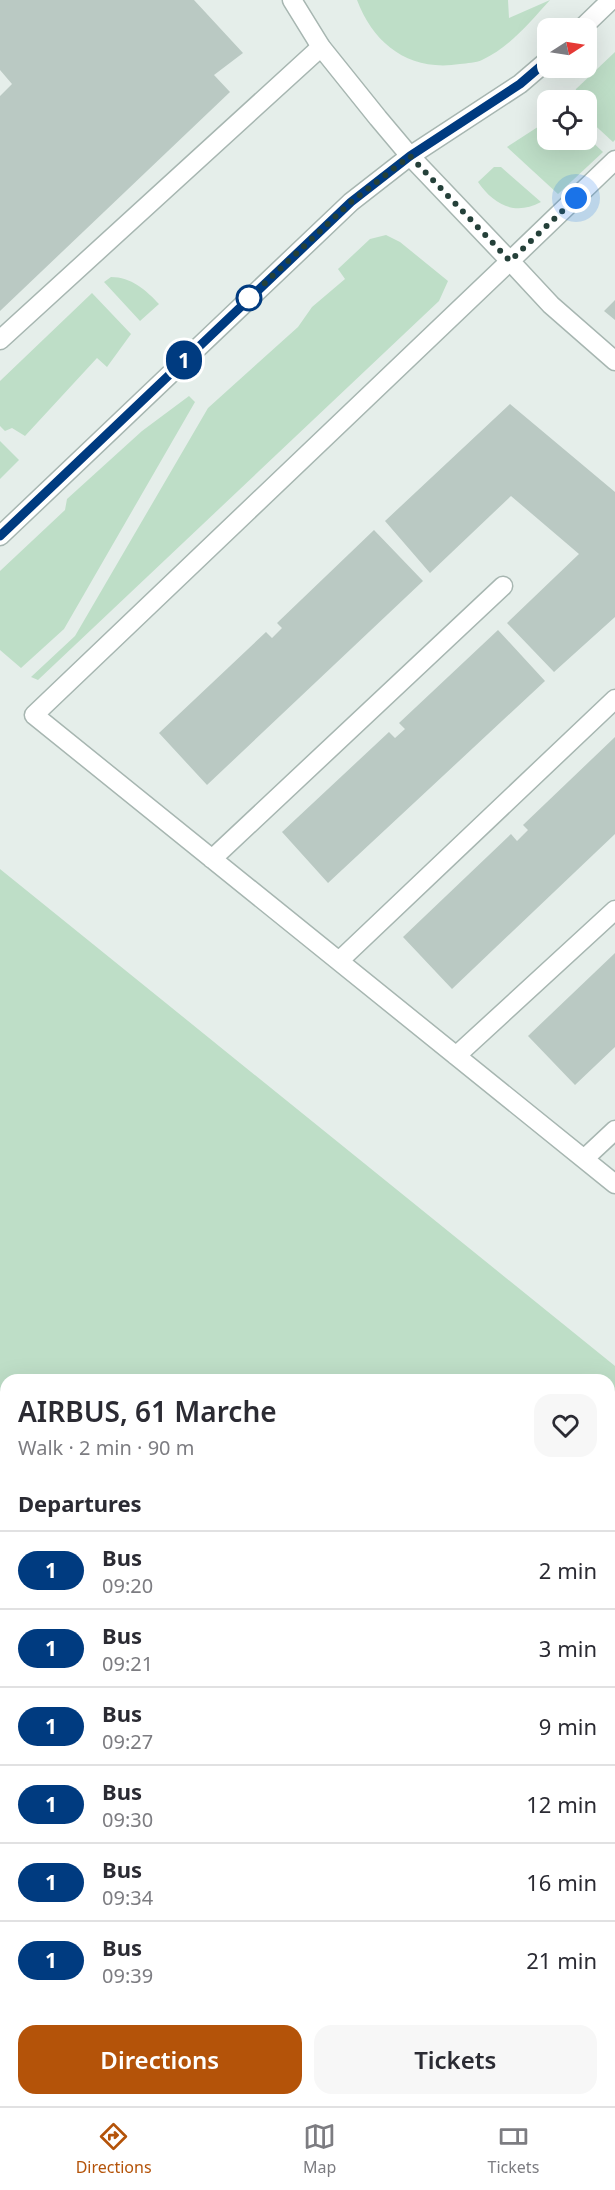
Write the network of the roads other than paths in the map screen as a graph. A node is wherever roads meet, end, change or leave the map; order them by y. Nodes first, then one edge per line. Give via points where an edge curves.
1 (292, 0) edge
2 (602, 4) edge
3 (590, 18) edge
4 (321, 47) junction
5 (537, 69) edge
6 (410, 156) junction
7 (615, 160) edge
8 (510, 261) junction
9 (0, 340) edge
10 (615, 360) edge
11 (0, 536) edge
12 (503, 586) dead end
13 (615, 699) edge
14 (212, 859) junction
15 (615, 909) edge
16 (339, 961) junction
17 (456, 1056) junction
18 (615, 1130) edge
19 (584, 1159) junction
20 (615, 1184) edge

1 - 4 street
2 - 3 street
4 - 6 street
4 - 9 street
5 - 6 street
6 - 8 street
6 - 11 street via 351,202
7 - 8 street
8 - 10 street via 551,305
8 - 14 street via 34,715
12 - 14 street
13 - 16 street
14 - 16 street
15 - 17 street
16 - 17 street
17 - 19 street
18 - 19 street
19 - 20 street

